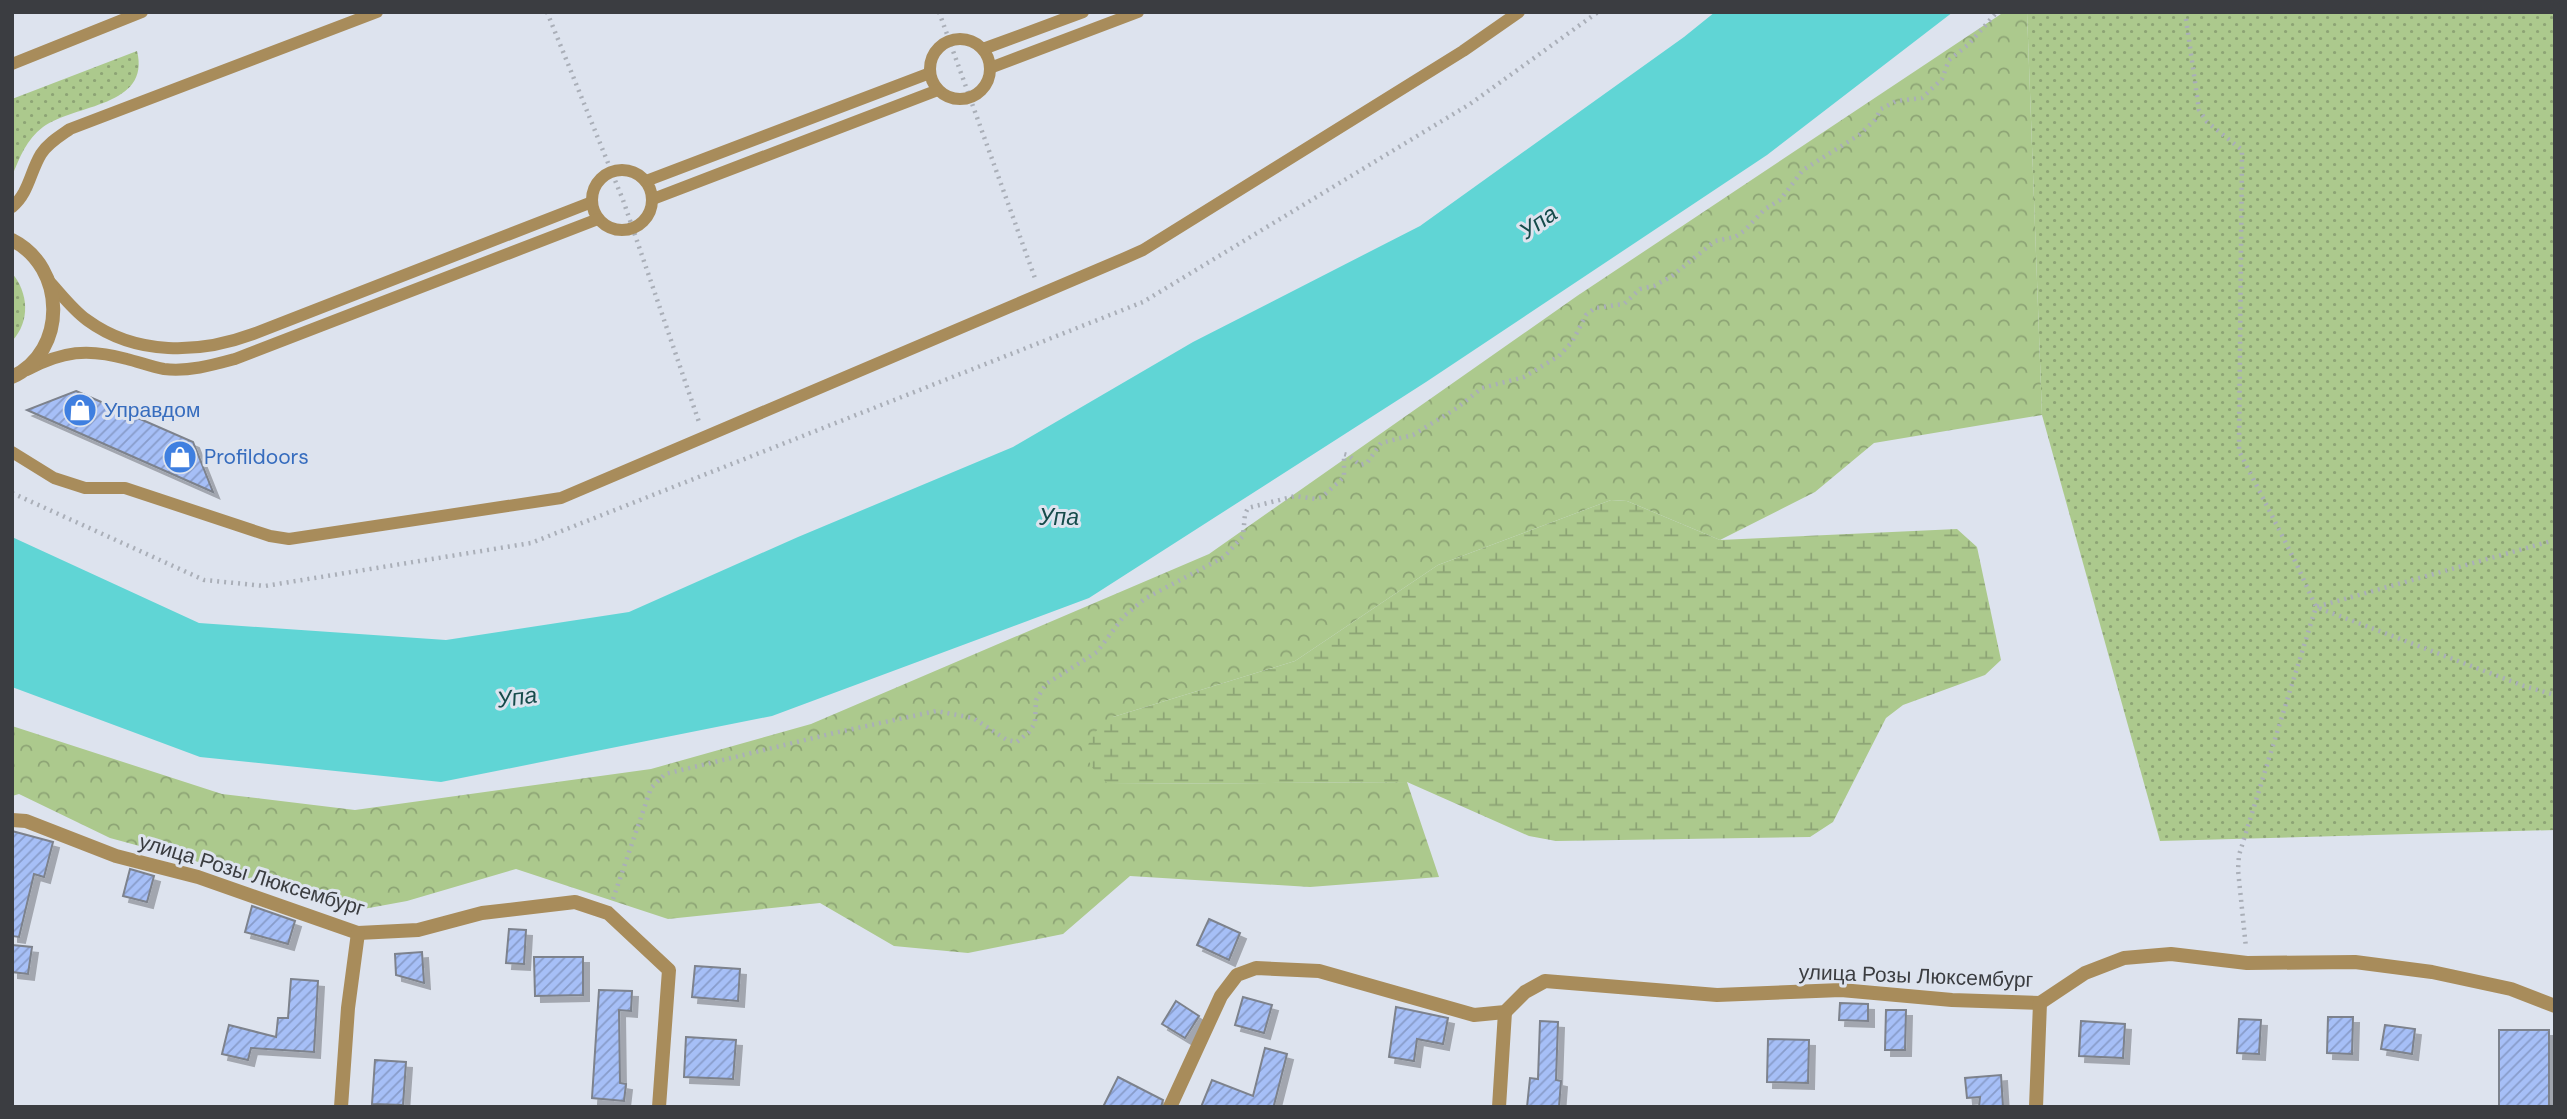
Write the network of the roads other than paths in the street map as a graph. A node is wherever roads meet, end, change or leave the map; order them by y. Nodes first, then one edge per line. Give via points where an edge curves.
1 (141, 12) edge
2 (377, 12) edge
3 (1083, 12) edge
4 (1138, 12) edge
5 (1519, 12) edge
6 (983, 50) junction
7 (12, 64) edge
8 (990, 68) junction
9 (930, 73) junction
10 (938, 90) junction
11 (646, 181) junction
12 (653, 199) junction
13 (592, 202) junction
14 (12, 207) edge
15 (598, 219) junction
16 (12, 240) edge
17 (50, 281) junction
18 (16, 376) edge
19 (12, 452) edge
20 (12, 820) edge
21 (358, 933) junction
22 (2040, 1003) junction
23 (2555, 1006) edge
24 (1505, 1012) junction
25 (341, 1107) edge
26 (659, 1107) edge
27 (1170, 1107) edge
28 (1499, 1107) edge
29 (2036, 1107) edge

1 - 7 lane
2 - 14 lane via 71,129 42,153 29,185
3 - 6 lane
4 - 8 lane
5 - 19 lane via 1143,250 561,498 289,538 270,536 125,488 85,488 54,478
6 - 8 lane
6 - 9 lane via 967,40 950,41 934,54
8 - 10 lane via 985,86 971,98 953,99
9 - 10 lane
9 - 11 lane
10 - 12 lane
11 - 12 lane
11 - 13 lane via 627,170 611,172 599,180
12 - 15 lane via 648,217 633,229 614,229
13 - 15 lane
13 - 17 lane via 253,334 207,347 171,349 133,343 85,319
15 - 18 lane via 211,366 164,369 115,355 82,352 62,354
16 - 17 street via 38,261
17 - 18 street via 51,332 39,356
20 - 21 street, улица Розы Люксембург via 26,821 116,856 198,877
21 - 25 street
21 - 26 street, улица Розы Люксембург via 418,930 482,913 575,902 608,913 669,970
22 - 23 street, улица Розы Люксембург via 2085,973 2124,958 2171,954 2247,963 2355,962 2432,972 2511,989
22 - 24 street, улица Розы Люксембург via 1841,990 1717,995 1545,981 1525,992
22 - 29 street
24 - 27 street via 1474,1014 1319,971 1256,968 1237,975 1221,996
24 - 28 street

